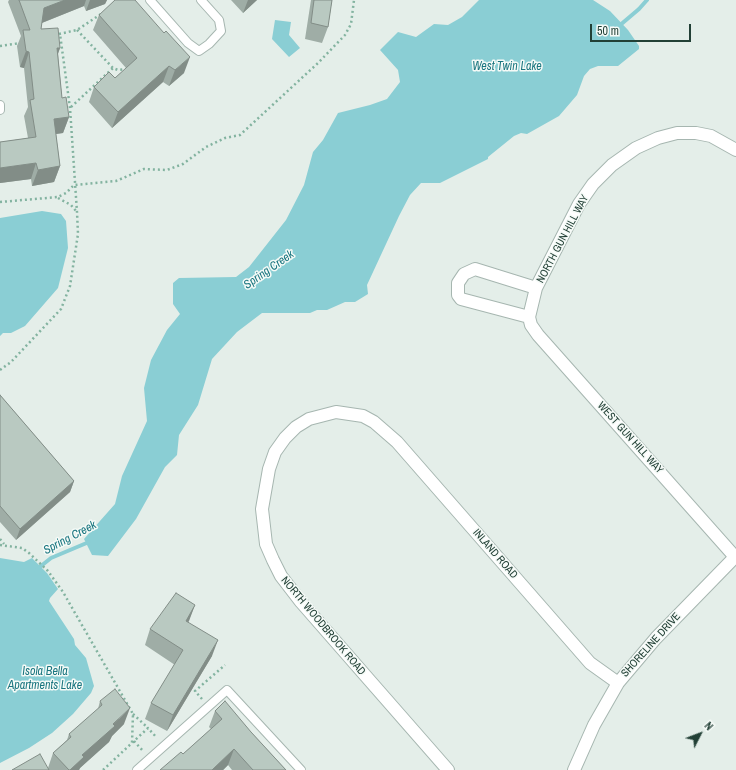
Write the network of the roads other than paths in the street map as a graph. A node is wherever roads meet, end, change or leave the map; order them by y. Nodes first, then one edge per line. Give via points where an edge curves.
1 (150, 0) edge
2 (201, 0) edge
3 (0, 105) edge
4 (0, 110) edge
5 (736, 150) edge
6 (536, 288) junction
7 (529, 316) junction
8 (374, 422) joint
9 (736, 557) edge
10 (618, 683) junction
11 (137, 770) edge
12 (301, 770) edge
13 (448, 770) edge
14 (574, 770) edge

1 - 2 lane via 188,43 199,51 221,31 219,20
3 - 4 lane
5 - 6 street, NORTH GUN HILL WAY via 711,136 677,133 636,148 612,164 579,204
6 - 7 street, NORTH GUN HILL WAY
6 - 7 street via 475,269 464,274 458,283 458,295 461,299
7 - 9 street, WEST GUN HILL WAY via 531,325 538,335
8 - 10 street, INLAND ROAD via 397,442 590,662
8 - 13 street, NORTH WOODBROOK ROAD via 350,413 323,415 296,427 285,438 275,452 264,489 262,509 266,544 278,571 291,590
9 - 10 street, SHORELINE DRIVE via 656,638
10 - 14 street, SHORELINE DRIVE via 594,725
11 - 12 lane via 227,690

